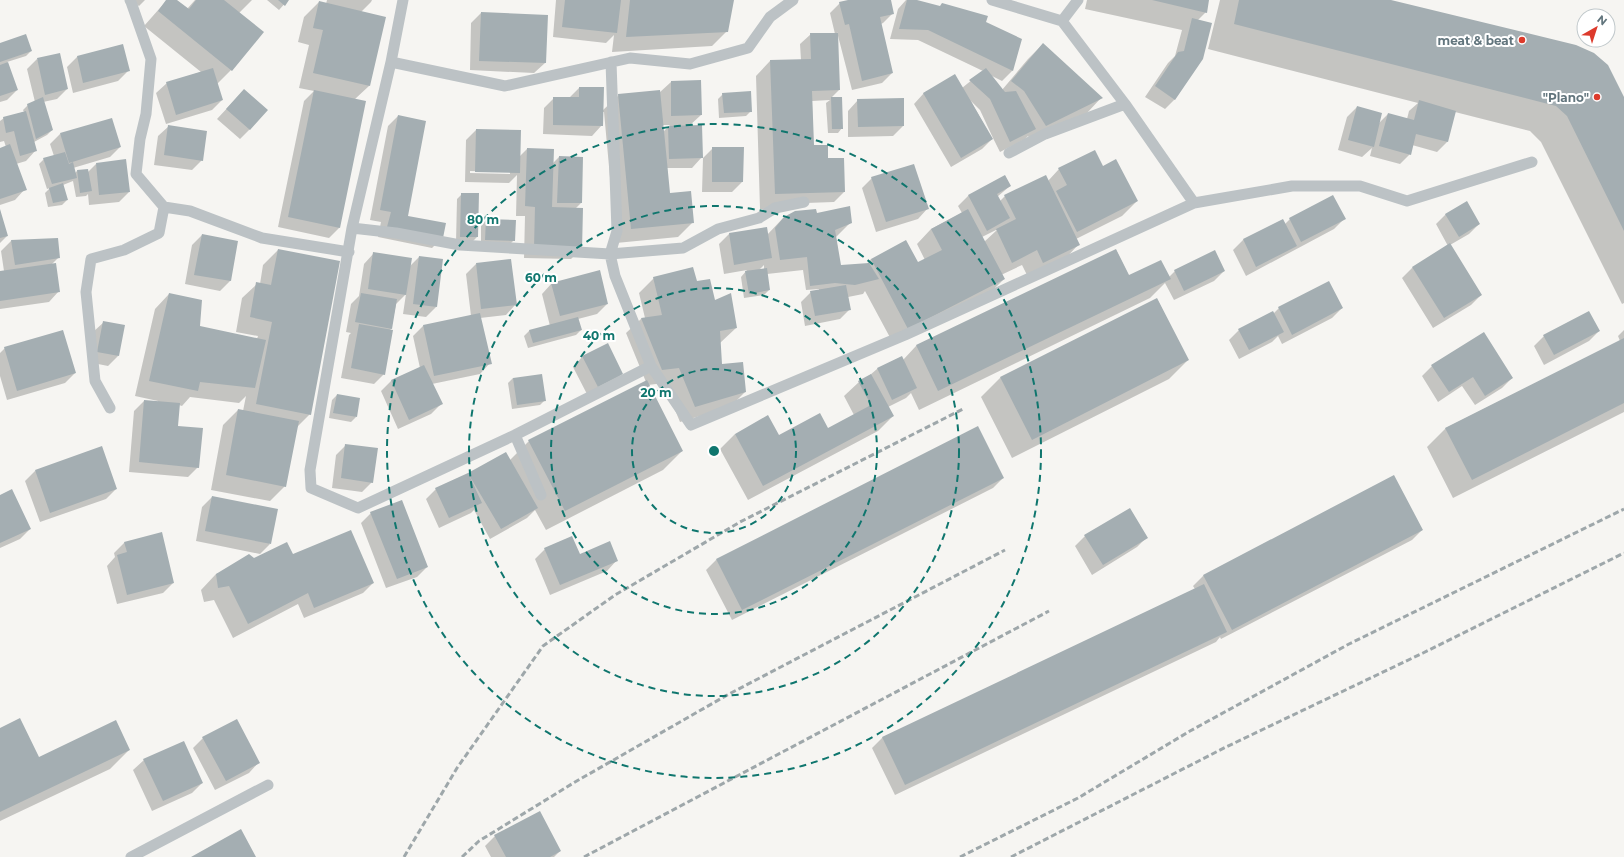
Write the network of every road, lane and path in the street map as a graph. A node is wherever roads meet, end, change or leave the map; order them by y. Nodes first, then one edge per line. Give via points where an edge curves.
1 (130, 0) edge
2 (403, 0) edge
3 (793, 0) edge
4 (992, 0) edge
5 (1078, 0) edge
6 (1062, 21) junction
7 (390, 62) junction
8 (611, 62) junction
9 (1125, 104) junction
10 (1009, 153) dead end
11 (1532, 162) dead end
12 (804, 202) dead end
13 (1194, 203) junction
14 (164, 207) junction
15 (352, 228) junction
16 (349, 252) junction
17 (610, 254) junction
18 (651, 366) junction
19 (110, 408) dead end
20 (515, 435) junction
21 (541, 495) dead end
22 (268, 785) dead end
23 (132, 857) edge

1 - 14 lane via 151,59 146,114 136,174
2 - 7 lane
3 - 8 lane via 770,17 748,48 690,64 630,58
4 - 6 lane
5 - 6 lane
6 - 9 lane
7 - 8 lane via 505,86
7 - 15 lane
8 - 17 lane via 618,231
9 - 10 lane via 1045,134
9 - 13 lane
11 - 13 lane via 1407,201 1360,186 1292,186
12 - 17 lane via 775,208 759,218 718,229 683,248
13 - 18 lane via 905,335 691,425
14 - 16 lane via 190,211 262,238
14 - 19 lane via 159,233 124,250 91,259 86,292 94,381
15 - 16 lane
15 - 17 lane via 460,245
16 - 20 lane via 310,470 311,488 358,508
17 - 18 lane via 615,276
18 - 20 lane
20 - 21 lane
22 - 23 lane

